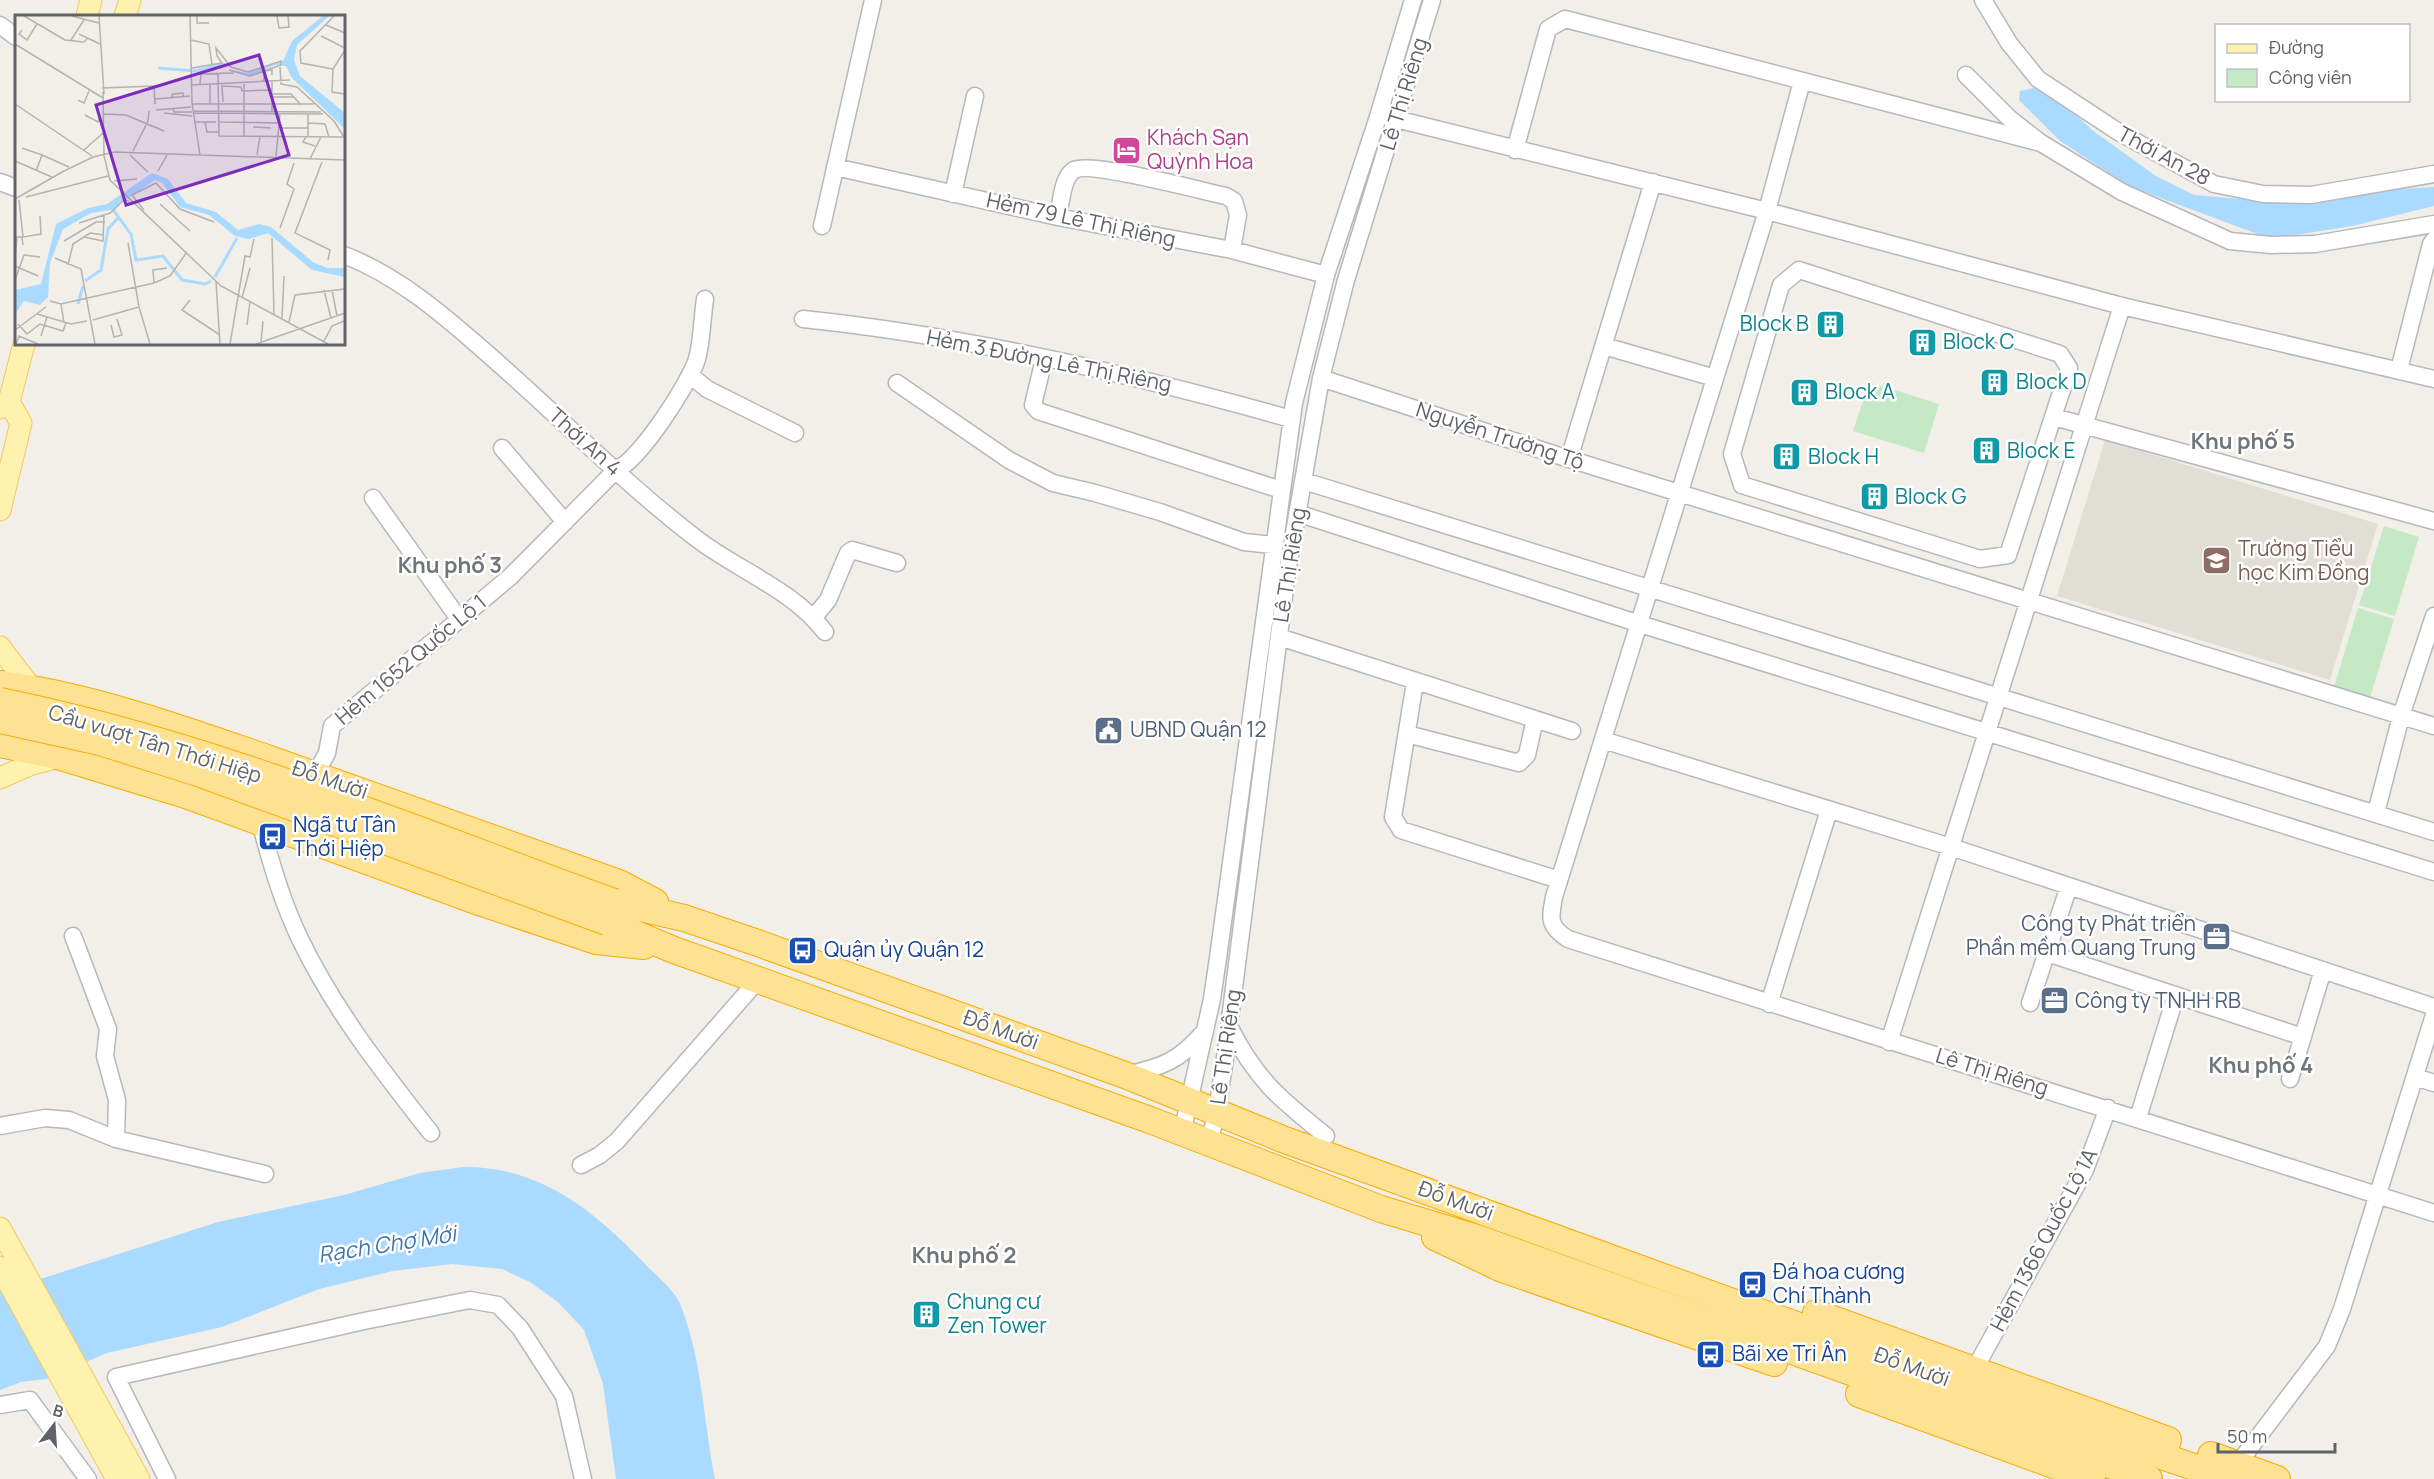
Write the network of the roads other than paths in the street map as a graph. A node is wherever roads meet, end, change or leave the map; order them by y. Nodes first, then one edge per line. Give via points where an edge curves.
1 (91, 0) edge
2 (130, 0) edge
3 (873, 0) edge
4 (1413, 0) edge
5 (1432, 0) edge
6 (1983, 0) edge
7 (87, 15) edge
8 (125, 15) edge
9 (0, 25) edge
10 (15, 36) edge
11 (1966, 75) dead end
12 (1802, 81) junction
13 (975, 96) dead end
14 (1379, 113) junction
15 (1397, 120) junction
16 (2041, 143) junction
17 (1515, 150) junction
18 (835, 167) junction
19 (2434, 174) edge
20 (1653, 182) junction
21 (953, 194) junction
22 (1767, 211) junction
23 (1058, 217) junction
24 (2434, 224) edge
25 (822, 226) dead end
26 (2434, 240) edge
27 (1232, 250) junction
28 (345, 255) edge
29 (1326, 275) junction
30 (705, 299) dead end
31 (2122, 306) junction
32 (803, 319) dead end
33 (24, 345) edge
34 (1604, 346) junction
35 (1044, 359) junction
36 (2398, 370) junction
37 (690, 375) junction
38 (1322, 378) junction
39 (1715, 378) junction
40 (2434, 379) edge
41 (897, 383) dead end
42 (5, 405) edge
43 (2054, 417) junction
44 (1292, 419) junction
45 (2084, 426) junction
46 (795, 433) dead end
47 (502, 448) dead end
48 (1569, 459) junction
49 (616, 470) junction
50 (1304, 481) junction
51 (1281, 490) junction
52 (1680, 493) junction
53 (373, 498) dead end
54 (0, 510) edge
55 (1297, 513) junction
56 (2434, 521) edge
57 (565, 522) junction
58 (1273, 545) junction
59 (897, 563) dead end
60 (1652, 587) junction
61 (2028, 601) junction
62 (2434, 616) edge
63 (814, 617) junction
64 (459, 619) junction
65 (1640, 624) junction
66 (825, 632) dead end
67 (1279, 637) junction
68 (0, 646) edge
69 (1416, 682) junction
70 (10, 689) edge
71 (1999, 695) junction
72 (2401, 716) junction
73 (1535, 719) junction
74 (0, 720) edge
75 (2434, 726) edge
76 (1572, 731) dead end
77 (1988, 733) junction
78 (1407, 734) junction
79 (1603, 740) junction
80 (0, 741) edge
81 (61, 757) junction
82 (315, 775) junction
83 (0, 778) edge
84 (1829, 810) junction
85 (2376, 813) junction
86 (260, 821) junction
87 (2434, 832) edge
88 (1951, 847) junction
89 (2434, 872) edge
90 (1559, 880) junction
91 (2069, 886) junction
92 (610, 912) junction
93 (684, 918) junction
94 (73, 936) dead end
95 (674, 950) junction
96 (2047, 952) junction
97 (2323, 970) junction
98 (758, 980) junction
99 (2176, 995) junction
100 (2030, 1003) dead end
101 (1769, 1004) junction
102 (2434, 1006) edge
103 (2434, 1015) edge
104 (1228, 1025) junction
105 (1204, 1032) junction
106 (2303, 1037) junction
107 (1889, 1042) junction
108 (1125, 1075) junction
109 (2415, 1077) junction
110 (2290, 1079) dead end
111 (2434, 1083) edge
112 (1190, 1099) junction
113 (2108, 1108) junction
114 (1217, 1111) junction
115 (2138, 1118) junction
116 (0, 1126) edge
117 (1174, 1130) junction
118 (431, 1133) dead end
119 (1326, 1136) junction
120 (116, 1139) junction
121 (1286, 1140) junction
122 (1209, 1143) junction
123 (581, 1165) dead end
124 (265, 1174) dead end
125 (2378, 1195) junction
126 (1381, 1209) junction
127 (2434, 1213) edge
128 (3, 1235) edge
129 (0, 1267) edge
130 (1974, 1370) junction
131 (84, 1398) junction
132 (0, 1405) edge
133 (2233, 1472) edge
134 (88, 1479) edge
135 (117, 1479) edge
136 (139, 1479) edge
137 (168, 1479) edge
138 (583, 1479) edge
139 (2092, 1479) edge
140 (2149, 1479) edge
141 (2277, 1479) edge

1 - 7 main road
2 - 8 main road
3 - 18 street
4 - 14 street, Lê Thị Riêng
5 - 15 street, Lê Thị Riêng
6 - 19 street, Thới An 28 via 2009,43 2038,79 2120,133 2214,184 2263,194 2311,195
9 - 10 street
11 - 16 street
12 - 16 street
12 - 17 street via 1565,19 1548,29
12 - 22 street
13 - 21 street
14 - 15 street
14 - 29 street, Lê Thị Riêng
15 - 17 street
15 - 38 street, Lê Thị Riêng via 1346,280
16 - 24 street via 2122,192 2230,241 2315,244
17 - 20 street
18 - 21 street, Hẻm 79 Lê Thị Riêng
18 - 25 street
20 - 22 street
20 - 34 street
21 - 23 street, Hẻm 79 Lê Thị Riêng
22 - 31 street
22 - 39 street
23 - 27 street, Hẻm 79 Lê Thị Riêng
23 - 27 street via 1067,176 1085,166 1234,201 1238,215
26 - 36 street
27 - 29 street, Hẻm 79 Lê Thị Riêng
28 - 49 street, Thới An 4 via 374,266 462,332
29 - 44 street, Lê Thị Riêng
30 - 37 street, Hẻm 1652 Quốc Lộ 1 via 697,358
31 - 36 street
31 - 45 street
32 - 35 street, Hẻm 3 Đường Lê Thị Riêng via 970,343
33 - 42 main road
34 - 39 street
34 - 48 street
35 - 44 street, Hẻm 3 Đường Lê Thị Riêng via 1184,389
35 - 51 street via 1033,405 1038,411
36 - 40 street
37 - 46 street via 707,389
37 - 49 street, Hẻm 1652 Quốc Lộ 1 via 651,435 625,466
38 - 48 street, Nguyễn Trường Tộ
38 - 50 street, Lê Thị Riêng
39 - 52 street
41 - 58 street via 1010,460 1053,483 1160,512 1244,542
42 - 54 main road via 21,423
43 - 43 street via 2008,555 1980,559 1742,485 1732,454 1781,285 1799,270 2060,354 2069,368
43 - 45 street
44 - 51 street, Lê Thị Riêng
45 - 56 street
45 - 61 street
47 - 57 street
48 - 52 street, Nguyễn Trường Tộ
49 - 57 street, Hẻm 1652 Quốc Lộ 1
49 - 63 street, Thới An 4 via 697,539 784,592
50 - 55 street, Lê Thị Riêng
50 - 60 street
51 - 58 street, Lê Thị Riêng
52 - 60 street
52 - 61 street, Nguyễn Trường Tộ
53 - 64 street
55 - 65 street
55 - 67 street, Lê Thị Riêng
57 - 64 street, Hẻm 1652 Quốc Lộ 1 via 510,577
58 - 105 street, Lê Thị Riêng via 1218,958
59 - 63 street via 852,550 828,600
60 - 65 street
60 - 71 street
61 - 71 street
61 - 72 street, Nguyễn Trường Tộ
62 - 72 street
63 - 66 street, Thới An 4
64 - 82 street, Hẻm 1652 Quốc Lộ 1 via 332,726 327,753
65 - 77 street
65 - 79 street
67 - 69 street
67 - 104 street, Lê Thị Riêng
68 - 70 main road
69 - 73 street
69 - 78 street
70 - 80 highway
70 - 82 highway, Đỗ Mười via 113,708
70 - 92 highway, Cầu vượt Tân Thới Hiệp, bridge via 72,716 158,740
71 - 77 street
71 - 85 street
72 - 75 street, Nguyễn Trường Tộ
72 - 85 street
73 - 76 street
73 - 78 street via 1527,755 1519,763
74 - 92 highway, Cầu vượt Tân Thới Hiệp, bridge via 90,739
77 - 88 street
77 - 89 street
78 - 90 street via 1393,817 1401,830
79 - 84 street
79 - 90 street
80 - 81 highway, Đỗ Mười
81 - 83 main road
81 - 86 highway, Đỗ Mười via 121,773
82 - 93 highway, Đỗ Mười via 619,883
84 - 88 street
84 - 101 street
85 - 87 street
86 - 95 highway, Đỗ Mười via 596,941
86 - 118 street via 300,939 362,1045
88 - 91 street
88 - 107 street
90 - 101 street, Lê Thị Riêng via 1552,909 1553,928 1568,939
91 - 96 street
91 - 97 street
92 - 93 highway, Đỗ Mười
92 - 95 highway, Đỗ Mười
93 - 108 highway, Đỗ Mười
94 - 120 street via 108,1029 104,1048 117,1100
95 - 98 highway, Đỗ Mười
96 - 99 street
96 - 100 street
97 - 102 street
97 - 106 street
98 - 117 highway, Đỗ Mười
98 - 123 street via 617,1141
99 - 106 street
99 - 115 street
101 - 107 street, Lê Thị Riêng
103 - 109 street
104 - 114 street, Lê Thị Riêng
104 - 119 street via 1245,1059 1268,1088
105 - 108 street via 1180,1056 1162,1067
105 - 112 street, Lê Thị Riêng
106 - 110 street
107 - 113 street, Lê Thị Riêng
108 - 112 highway, Đỗ Mười
109 - 111 street
109 - 125 street
112 - 114 highway, Đỗ Mười
112 - 117 street, Lê Thị Riêng
113 - 115 street, Lê Thị Riêng
113 - 130 street, Hẻm 1366 Quốc Lộ 1A via 2085,1170
114 - 121 highway, Đỗ Mười
114 - 122 street, Lê Thị Riêng
115 - 125 street, Lê Thị Riêng
116 - 120 street via 45,1118 69,1120
117 - 122 highway, Đỗ Mười
119 - 121 highway
119 - 130 highway, Đỗ Mười
120 - 124 street
121 - 133 highway, Đỗ Mười via 2100,1435
122 - 126 highway, Đỗ Mười
125 - 127 street, Lê Thị Riêng
125 - 133 street via 2327,1346
126 - 139 highway, Đỗ Mười via 1502,1269
126 - 140 highway, Đỗ Mười via 1477,1238
128 - 131 main road
129 - 131 main road
130 - 133 highway, Đỗ Mười
131 - 135 main road
131 - 136 main road
132 - 134 street via 30,1400
133 - 141 highway, Đỗ Mười
137 - 138 street via 116,1377 470,1300 498,1305 520,1328 564,1396

